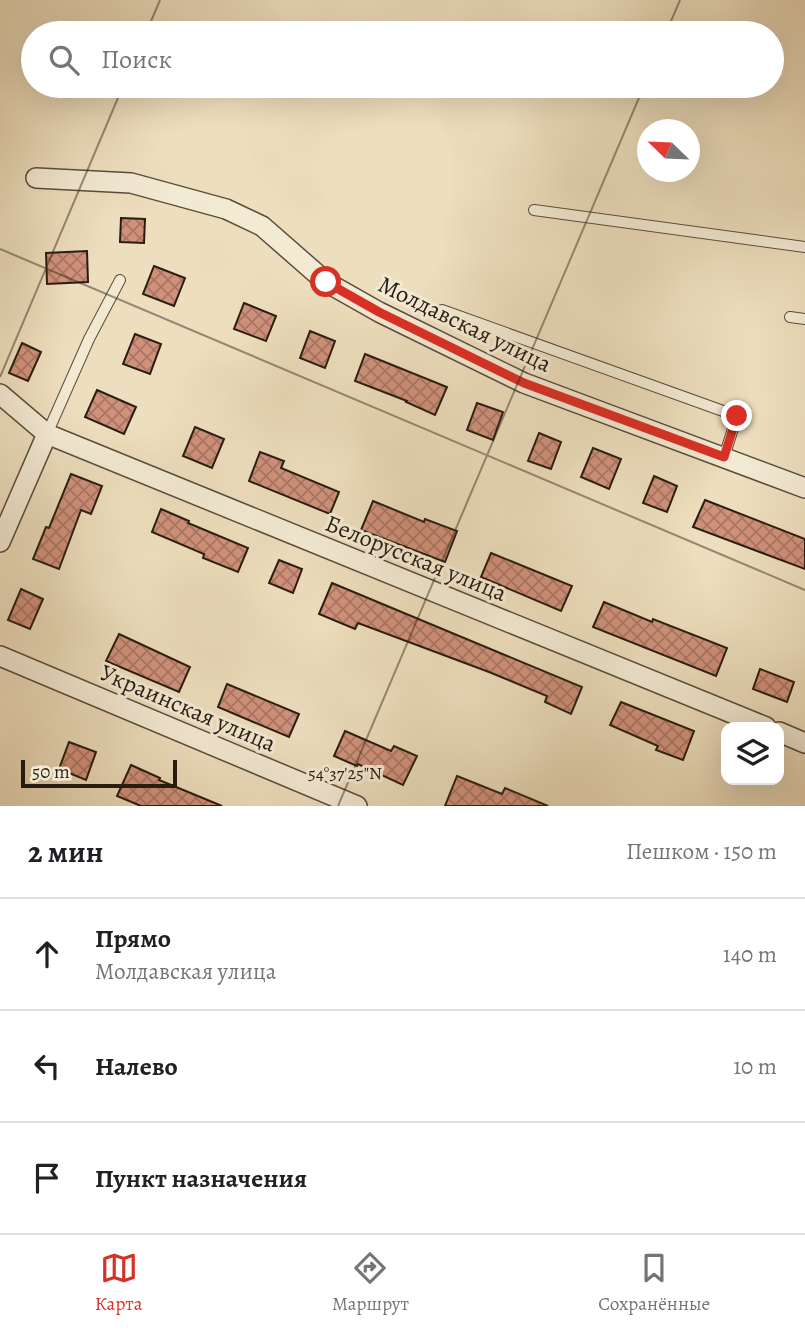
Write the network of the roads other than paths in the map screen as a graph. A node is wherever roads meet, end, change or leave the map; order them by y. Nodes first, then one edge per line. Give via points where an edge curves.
1 (36, 178) dead end
2 (534, 210) dead end
3 (805, 247) edge
4 (120, 279) dead end
5 (442, 310) dead end
6 (790, 317) dead end
7 (805, 319) edge
8 (0, 394) edge
9 (47, 434) junction
10 (724, 457) junction
11 (805, 488) edge
12 (0, 542) edge
13 (0, 656) edge
14 (754, 722) edge
15 (784, 734) edge
16 (805, 743) edge
17 (357, 806) edge

1 - 10 street, Молдавская улица via 131,183 226,209 262,226 326,282 379,312 524,383
2 - 3 lane
4 - 9 lane
5 - 10 lane via 737,416
6 - 7 lane
8 - 9 street, Белорусская улица
9 - 12 street
9 - 14 street, Белорусская улица
10 - 11 street, Молдавская улица
13 - 17 street, Украинская улица
15 - 16 street

